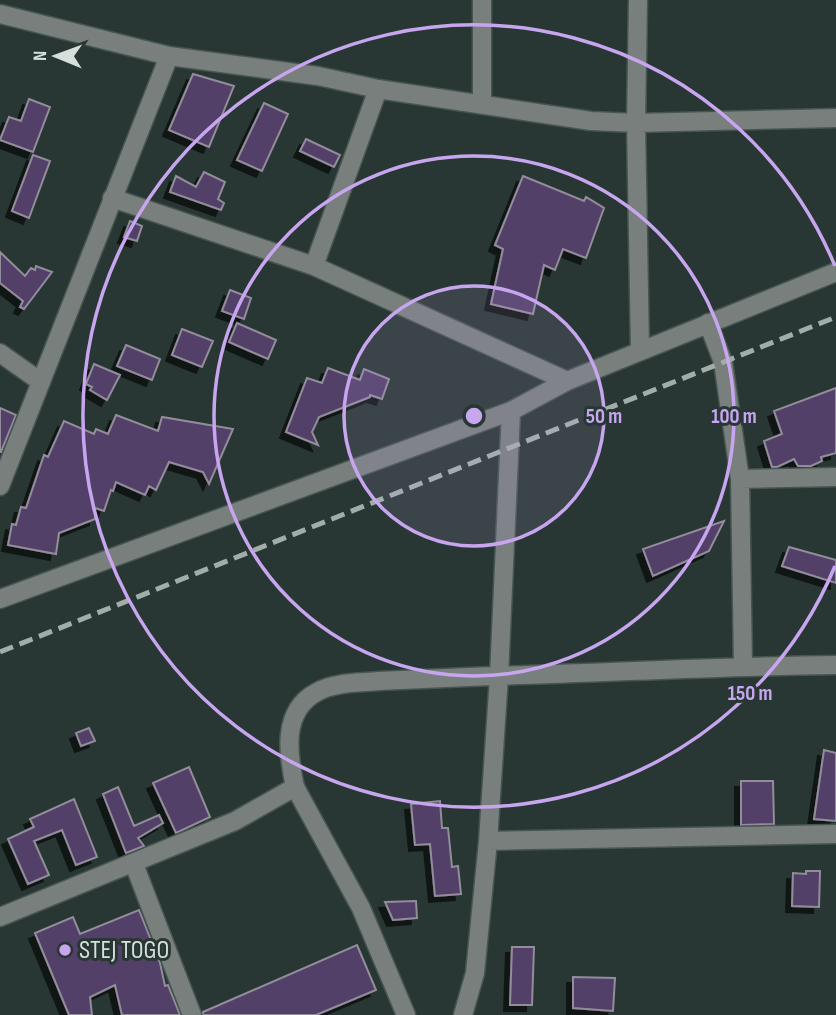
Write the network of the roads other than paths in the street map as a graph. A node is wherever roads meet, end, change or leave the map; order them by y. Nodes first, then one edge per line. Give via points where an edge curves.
1 (482, 0) edge
2 (638, 0) edge
3 (0, 14) edge
4 (169, 56) junction
5 (378, 89) junction
6 (482, 103) junction
7 (836, 118) edge
8 (636, 123) junction
9 (112, 198) junction
10 (314, 266) junction
11 (836, 272) edge
12 (708, 323) junction
13 (640, 350) junction
14 (0, 353) edge
15 (567, 381) junction
16 (41, 382) junction
17 (511, 411) junction
18 (836, 477) edge
19 (740, 479) junction
20 (0, 486) edge
21 (0, 599) edge
22 (836, 665) edge
23 (743, 666) junction
24 (499, 676) junction
25 (295, 787) junction
26 (836, 834) edge
27 (488, 841) junction
28 (134, 864) junction
29 (0, 917) edge
30 (192, 1015) edge
31 (406, 1015) edge
32 (463, 1015) edge

1 - 6 street
2 - 8 street
3 - 4 street
4 - 5 street
4 - 9 street
5 - 6 street
5 - 10 street
6 - 8 street via 592,121
7 - 8 street
8 - 13 street
9 - 10 street
9 - 16 street
10 - 15 street
11 - 12 street
12 - 13 street
12 - 19 street via 723,362
13 - 15 street
14 - 16 street
15 - 17 street
16 - 20 street
17 - 21 street
17 - 24 street
18 - 19 street
19 - 23 street
22 - 23 street
23 - 24 street
24 - 25 street via 350,683 317,691 301,705 289,733
24 - 27 street
25 - 28 street via 235,821
25 - 31 street via 362,908
26 - 27 street
27 - 32 street via 475,973
28 - 29 street
28 - 30 street

